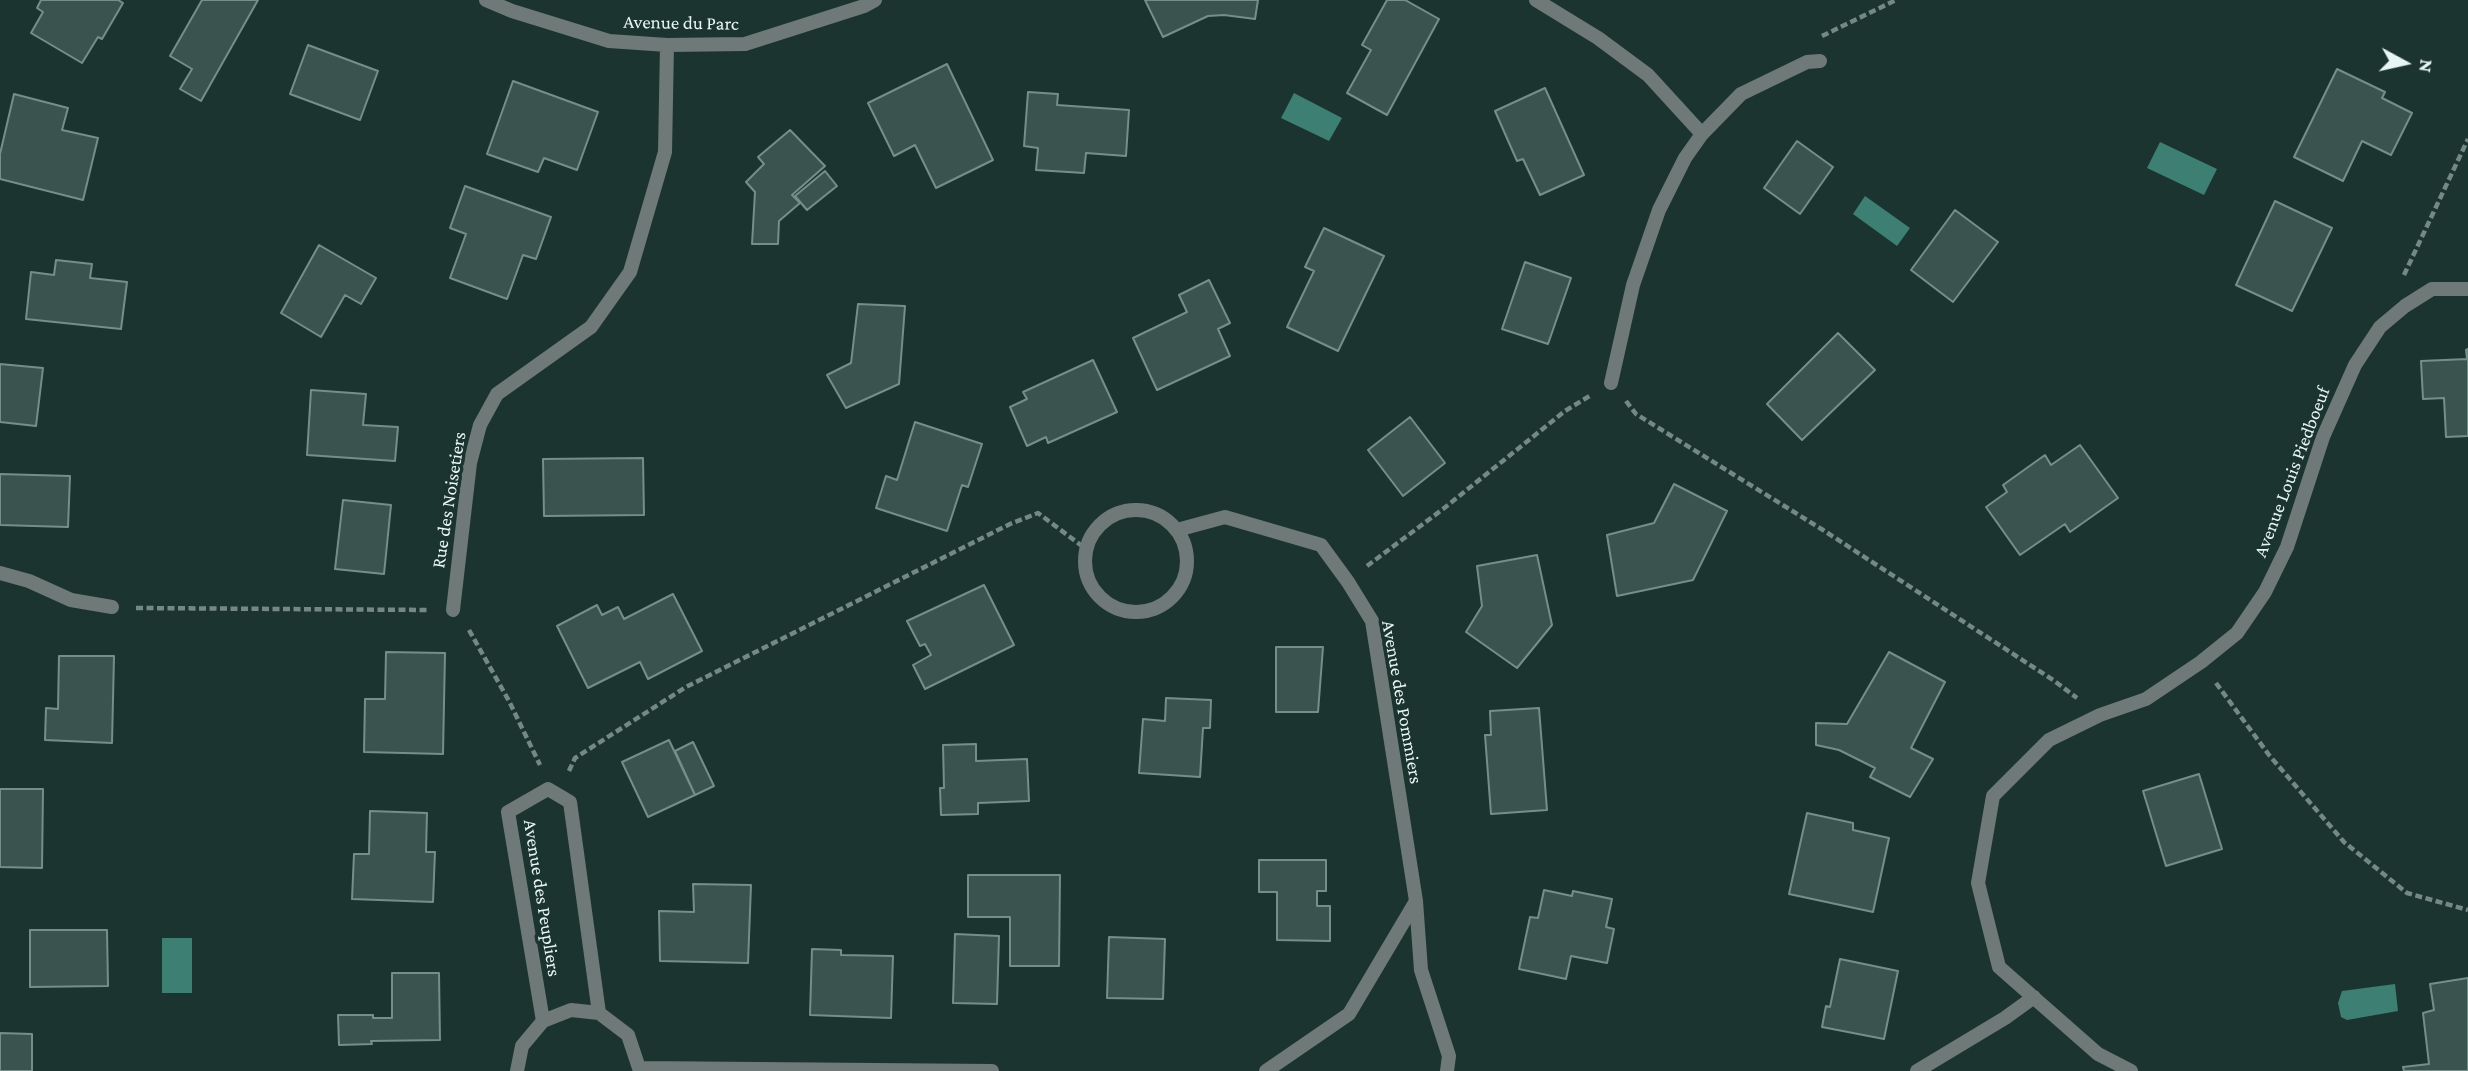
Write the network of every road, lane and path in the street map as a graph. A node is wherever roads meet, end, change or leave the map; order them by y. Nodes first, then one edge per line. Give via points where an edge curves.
1 (486, 0) edge
2 (875, 0) edge
3 (1536, 0) edge
4 (1896, 0) edge
5 (667, 45) junction
6 (1813, 62) joint
7 (1702, 134) junction
8 (2468, 139) edge
9 (2403, 277) dead end
10 (2468, 289) edge
11 (1611, 383) junction
12 (1178, 530) junction
13 (1086, 550) junction
14 (0, 573) edge
15 (1348, 582) junction
16 (112, 607) joint
17 (453, 610) junction
18 (2201, 662) junction
19 (2100, 715) junction
20 (553, 792) junction
21 (1416, 901) junction
22 (2468, 910) edge
23 (2034, 997) junction
24 (599, 1013) junction
25 (543, 1021) junction
26 (640, 1069) edge
27 (517, 1071) edge
28 (992, 1071) edge
29 (1266, 1071) edge
30 (1447, 1071) edge
31 (1917, 1071) edge
32 (2131, 1071) edge

1 - 5 street, Avenue du Parc via 609,41
2 - 5 street, Avenue du Parc via 745,44
3 - 7 street via 1648,75
4 - 6 path via 1822,34
5 - 17 street, Rue des Noisetiers via 665,152 631,272 591,327 496,394 480,425 470,463
6 - 7 street via 1741,94
7 - 11 street via 1659,211 1633,285
8 - 9 path
10 - 18 street, Avenue Louis Piedboeuf via 2432,289 2379,327 2355,365 2323,437 2287,547 2265,592 2237,633
11 - 15 path via 1565,411
11 - 19 path via 1636,414 1823,530
12 - 13 street via 1162,516 1127,510 1095,530
12 - 13 street via 1186,546 1188,569 1169,602 1153,611 1121,611 1093,591 1084,568
12 - 15 street, Avenue des Pommiers via 1225,517 1321,545
13 - 20 path via 1038,513 1010,524 686,687 575,758
14 - 16 street via 71,600
15 - 21 street, Avenue des Pommiers via 1372,621
16 - 17 path
17 - 20 path via 509,701
18 - 19 street, Avenue Louis Piedboeuf via 2146,699
18 - 22 path via 2269,755 2344,842 2407,893
19 - 23 street, Avenue Louis Piedboeuf via 2049,740 1993,796 1978,883 1999,967
20 - 24 street, Avenue des Peupliers via 570,802
20 - 25 street, Avenue des Peupliers via 508,812
21 - 29 street via 1349,1014
21 - 30 street, Avenue des Pommiers via 1421,970 1449,1056
23 - 31 street
23 - 32 street, Avenue Louis Piedboeuf via 2098,1054
24 - 25 street via 571,1010
24 - 26 street via 628,1035
25 - 27 street via 522,1046
26 - 28 street

